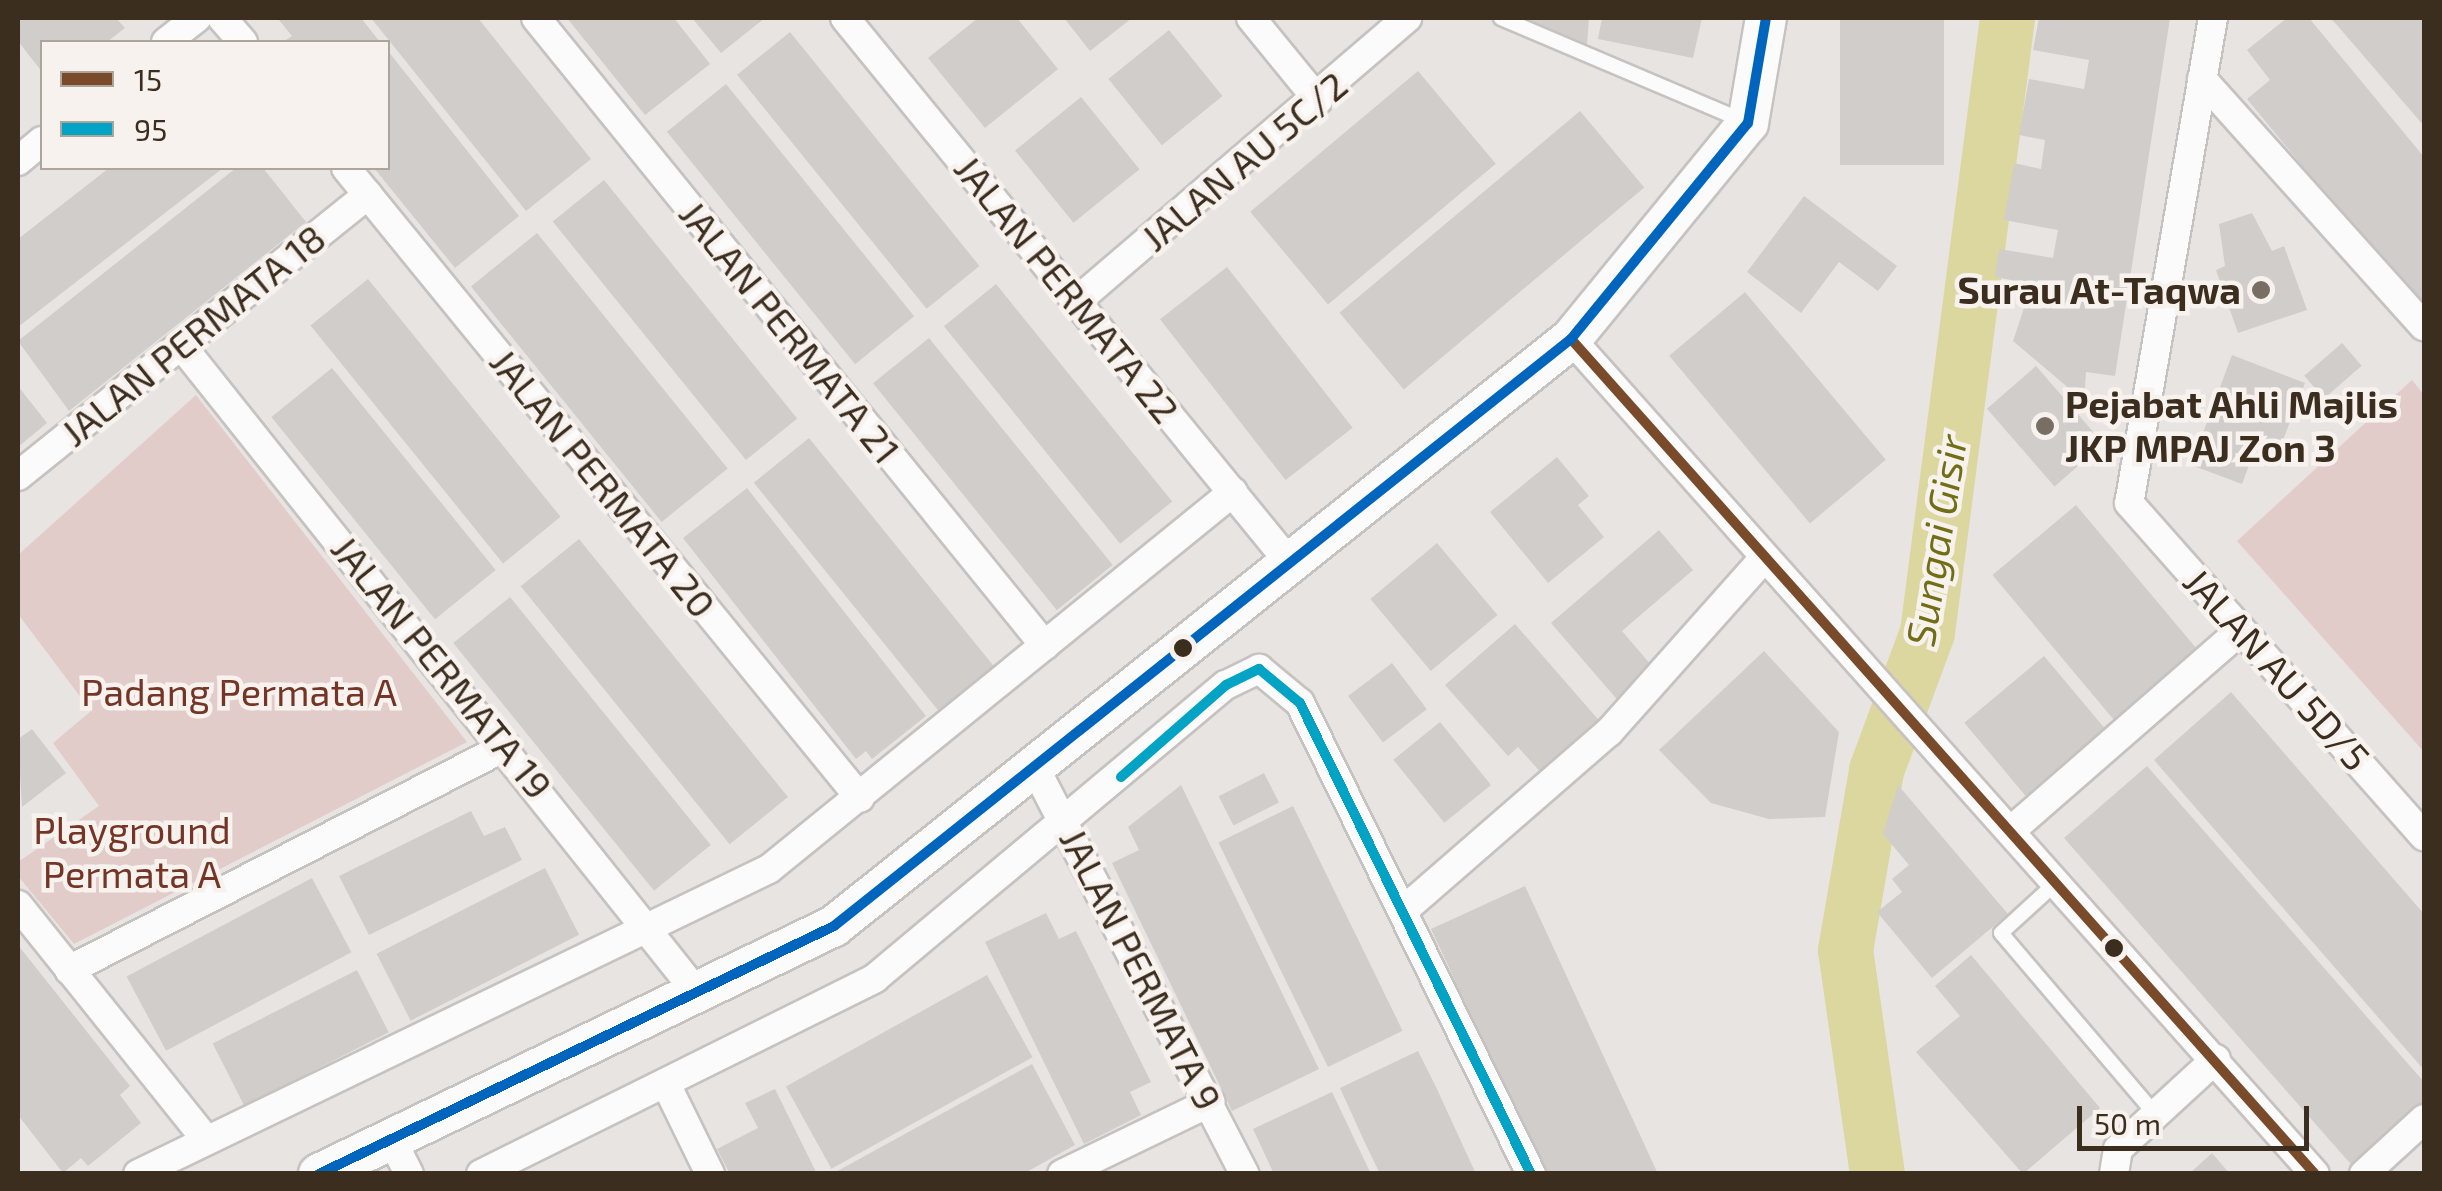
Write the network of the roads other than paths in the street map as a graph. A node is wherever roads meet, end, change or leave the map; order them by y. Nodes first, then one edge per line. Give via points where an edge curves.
1 (197, 18) edge
2 (222, 18) edge
3 (536, 18) edge
4 (845, 18) edge
5 (1251, 18) edge
6 (1407, 18) edge
7 (1501, 18) edge
8 (1766, 18) edge
9 (2213, 18) edge
10 (169, 40) edge
11 (240, 40) edge
12 (2202, 79) junction
13 (1318, 100) junction
14 (1748, 123) junction
15 (40, 143) edge
16 (18, 161) edge
17 (348, 170) edge
18 (368, 195) junction
19 (1077, 301) junction
20 (2424, 326) edge
21 (1571, 338) junction
22 (181, 344) junction
23 (18, 476) edge
24 (1233, 492) junction
25 (1765, 557) junction
26 (1289, 562) junction
27 (2242, 630) junction
28 (1045, 646) junction
29 (506, 746) junction
30 (1034, 766) junction
31 (860, 798) junction
32 (1066, 825) junction
33 (2014, 828) junction
34 (2424, 836) edge
35 (2060, 880) junction
36 (18, 905) edge
37 (1404, 910) junction
38 (647, 921) junction
39 (70, 970) junction
40 (698, 994) junction
41 (2216, 1060) junction
42 (666, 1084) junction
43 (1211, 1102) junction
44 (2155, 1114) junction
45 (2424, 1118) edge
46 (391, 1138) junction
47 (206, 1140) junction
48 (138, 1174) edge
49 (319, 1174) edge
50 (409, 1174) edge
51 (481, 1174) edge
52 (710, 1174) edge
53 (1062, 1174) edge
54 (1245, 1174) edge
55 (1531, 1174) edge
56 (2114, 1174) edge
57 (2315, 1174) edge
58 (2364, 1174) edge

1 - 10 street
2 - 11 street
3 - 28 street, JALAN PERMATA 21
4 - 19 street, JALAN PERMATA 22
5 - 13 street
6 - 13 street, JALAN AU 5C/2
7 - 14 lane
8 - 14 main road
9 - 12 street
12 - 20 street
12 - 27 street, JALAN AU 5D/5 via 2128,503
13 - 19 street, JALAN AU 5C/2
14 - 21 main road
15 - 16 street
17 - 18 street, JALAN PERMATA 20
18 - 22 street, JALAN PERMATA 18
18 - 31 street, JALAN PERMATA 20
19 - 24 street, JALAN PERMATA 22
21 - 25 street
21 - 26 main road
22 - 23 street, JALAN PERMATA 18
22 - 29 street, JALAN PERMATA 19
24 - 26 street, JALAN PERMATA 22
24 - 28 street
25 - 33 street
25 - 37 street via 1609,732
26 - 30 main road
27 - 33 street
27 - 34 street, JALAN AU 5D/5
28 - 31 street
29 - 38 street, JALAN PERMATA 19
29 - 39 street
30 - 32 street, JALAN PERMATA 9
30 - 40 main road via 834,926
31 - 38 street via 769,868
32 - 37 street via 1226,685 1259,670 1300,702
32 - 42 street via 875,978
32 - 43 street, JALAN PERMATA 9
33 - 35 street
35 - 41 street
35 - 44 lane via 2001,933
36 - 39 street
37 - 55 street
38 - 40 street, JALAN PERMATA 19
38 - 47 street via 380,1060
39 - 47 street
40 - 46 main road
41 - 44 street
41 - 57 street
42 - 51 street
42 - 52 street
43 - 53 street
43 - 54 street, JALAN PERMATA 9
44 - 56 street via 2118,1149
45 - 58 street
46 - 49 main road
46 - 50 street
47 - 48 street

